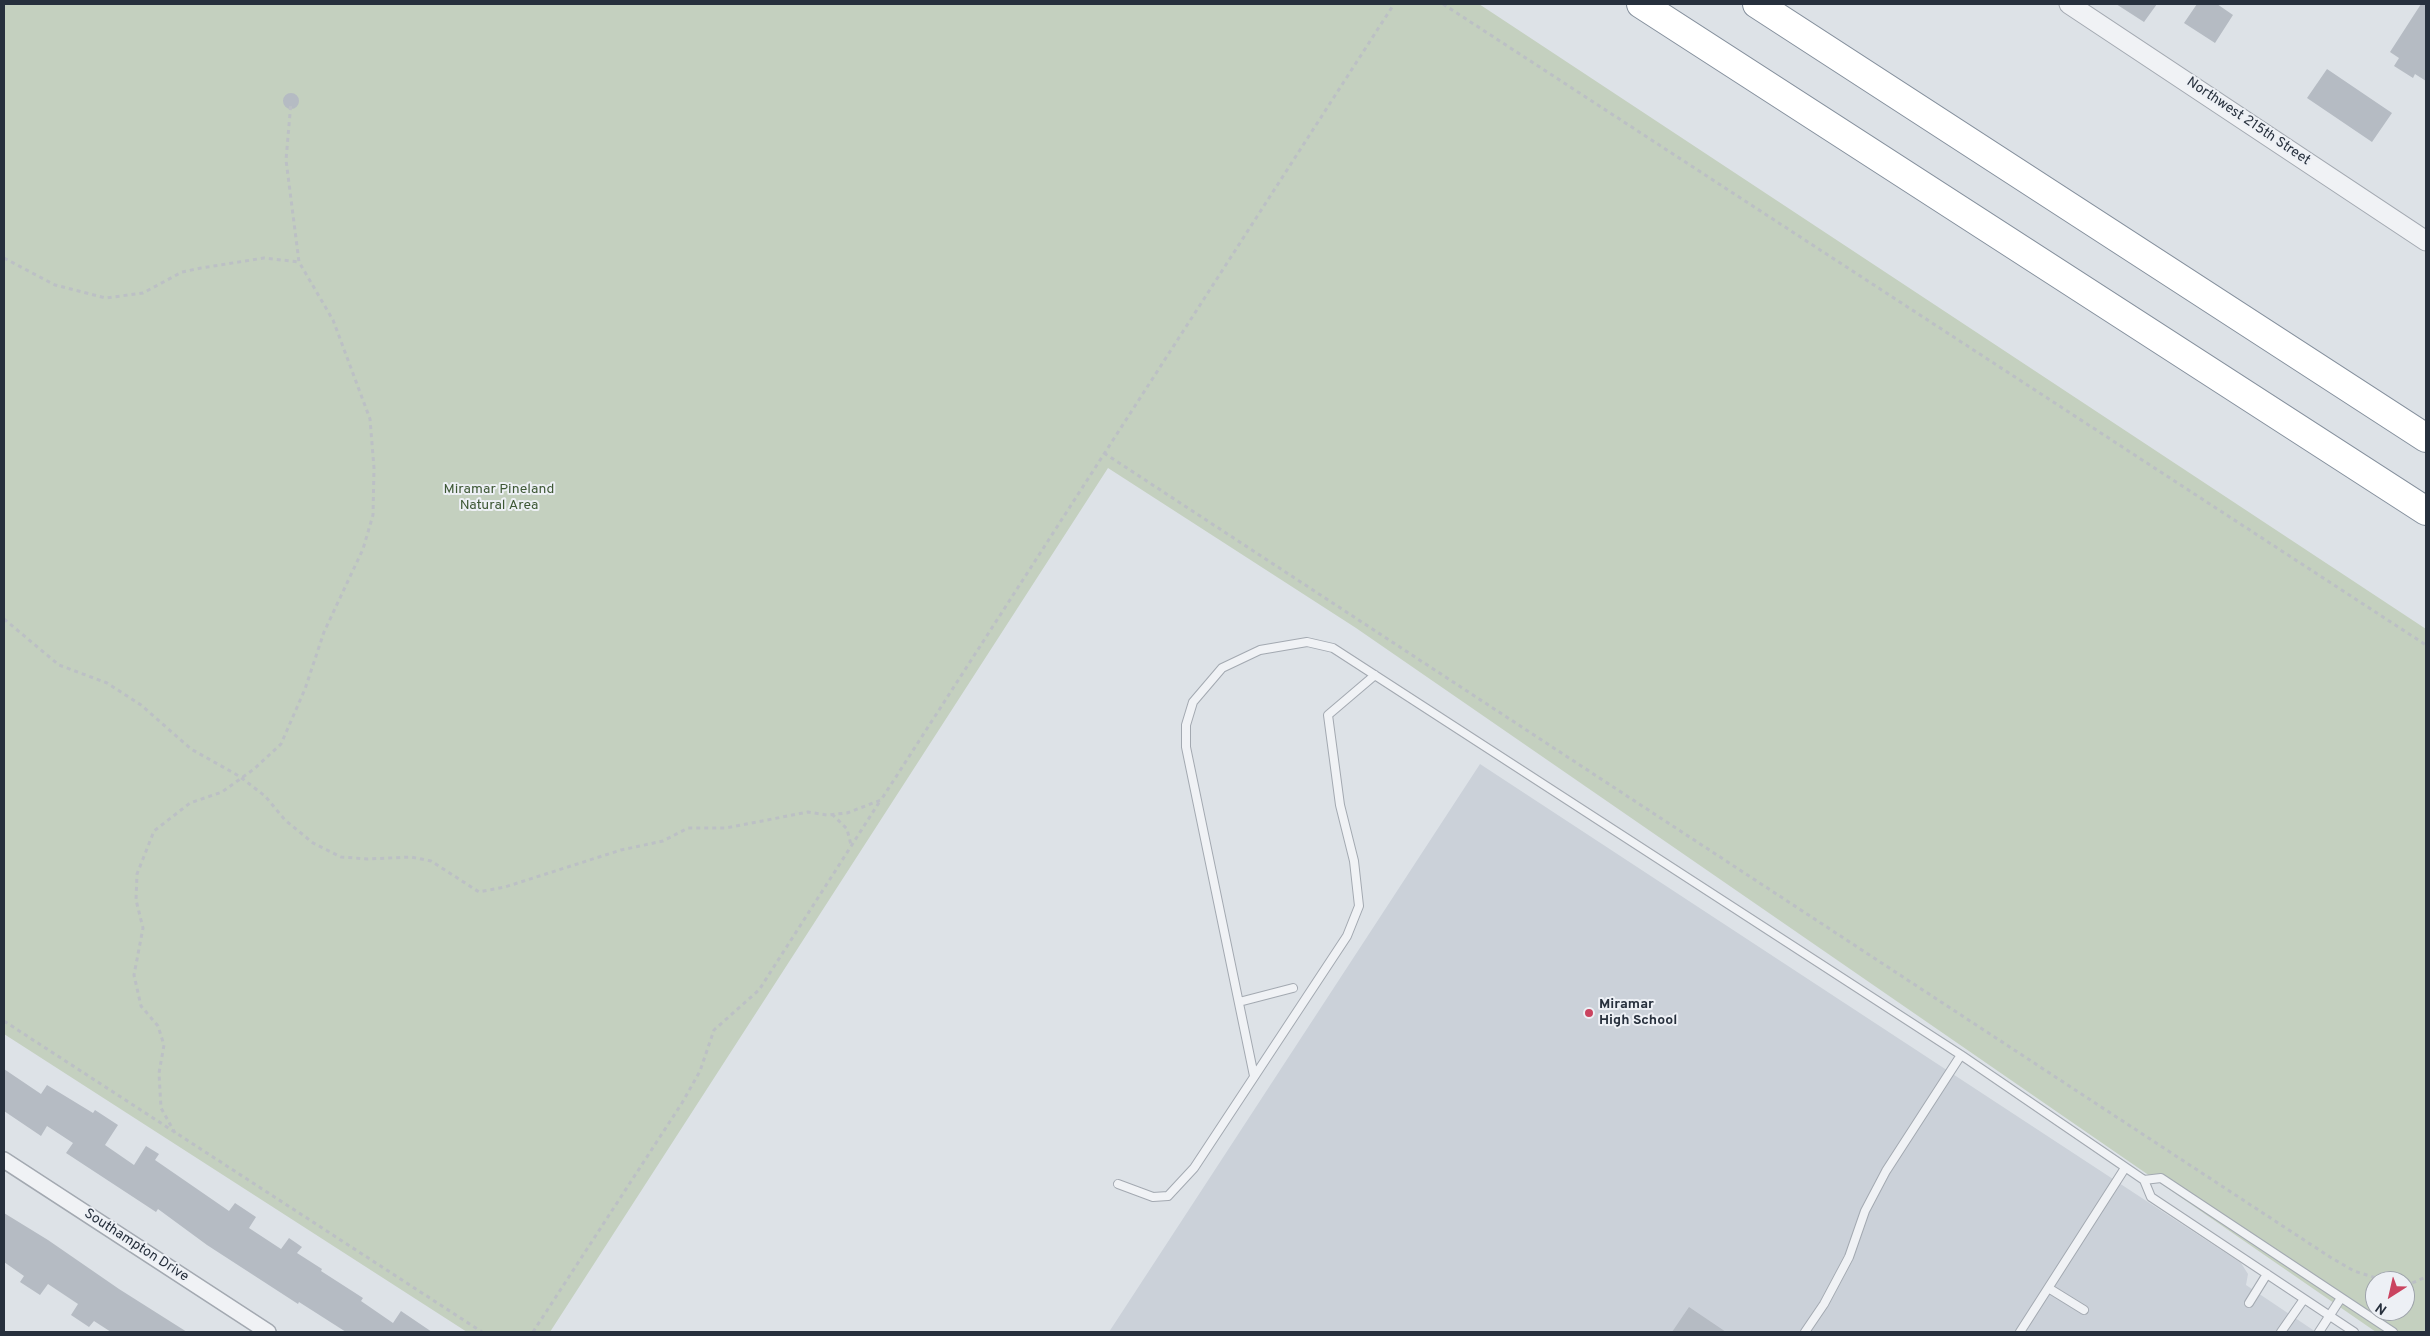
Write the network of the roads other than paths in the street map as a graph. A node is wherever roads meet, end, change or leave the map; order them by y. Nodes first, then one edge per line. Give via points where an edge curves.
1 (1641, 4) edge
2 (1757, 4) edge
3 (2069, 4) edge
4 (2426, 241) edge
5 (2426, 438) edge
6 (2426, 511) edge
7 (1375, 675) junction
8 (1293, 988) dead end
9 (1239, 1002) junction
10 (1961, 1056) junction
11 (1254, 1076) junction
12 (4, 1160) edge
13 (2125, 1168) junction
14 (2144, 1180) junction
15 (1118, 1184) dead end
16 (2267, 1274) junction
17 (2050, 1289) junction
18 (2341, 1298) junction
19 (2304, 1299) junction
20 (2249, 1303) dead end
21 (2084, 1310) dead end
22 (2330, 1316) junction
23 (268, 1332) edge
24 (1805, 1332) edge
25 (2020, 1332) edge
26 (2281, 1332) edge
27 (2319, 1332) edge
28 (2354, 1332) edge
29 (2393, 1332) edge

1 - 6 highway
2 - 5 highway
3 - 4 street, Northwest 215th Street
7 - 9 lane via 1333,648 1307,642 1260,650 1222,668 1193,702 1186,724 1186,747
7 - 10 lane
7 - 11 lane via 1328,715 1340,805 1354,862 1359,906 1347,936
8 - 9 lane
9 - 11 lane
10 - 13 lane
10 - 24 lane via 1886,1171 1865,1211 1850,1257
11 - 15 lane via 1194,1168 1168,1196 1153,1196
12 - 23 street, Southampton Drive
13 - 14 lane
13 - 17 lane
14 - 16 lane via 2151,1196
14 - 18 lane via 2161,1178
16 - 19 lane
16 - 20 lane
17 - 21 lane
17 - 25 lane
18 - 22 lane
18 - 29 lane
19 - 22 lane
19 - 26 lane
22 - 27 lane
22 - 28 lane

